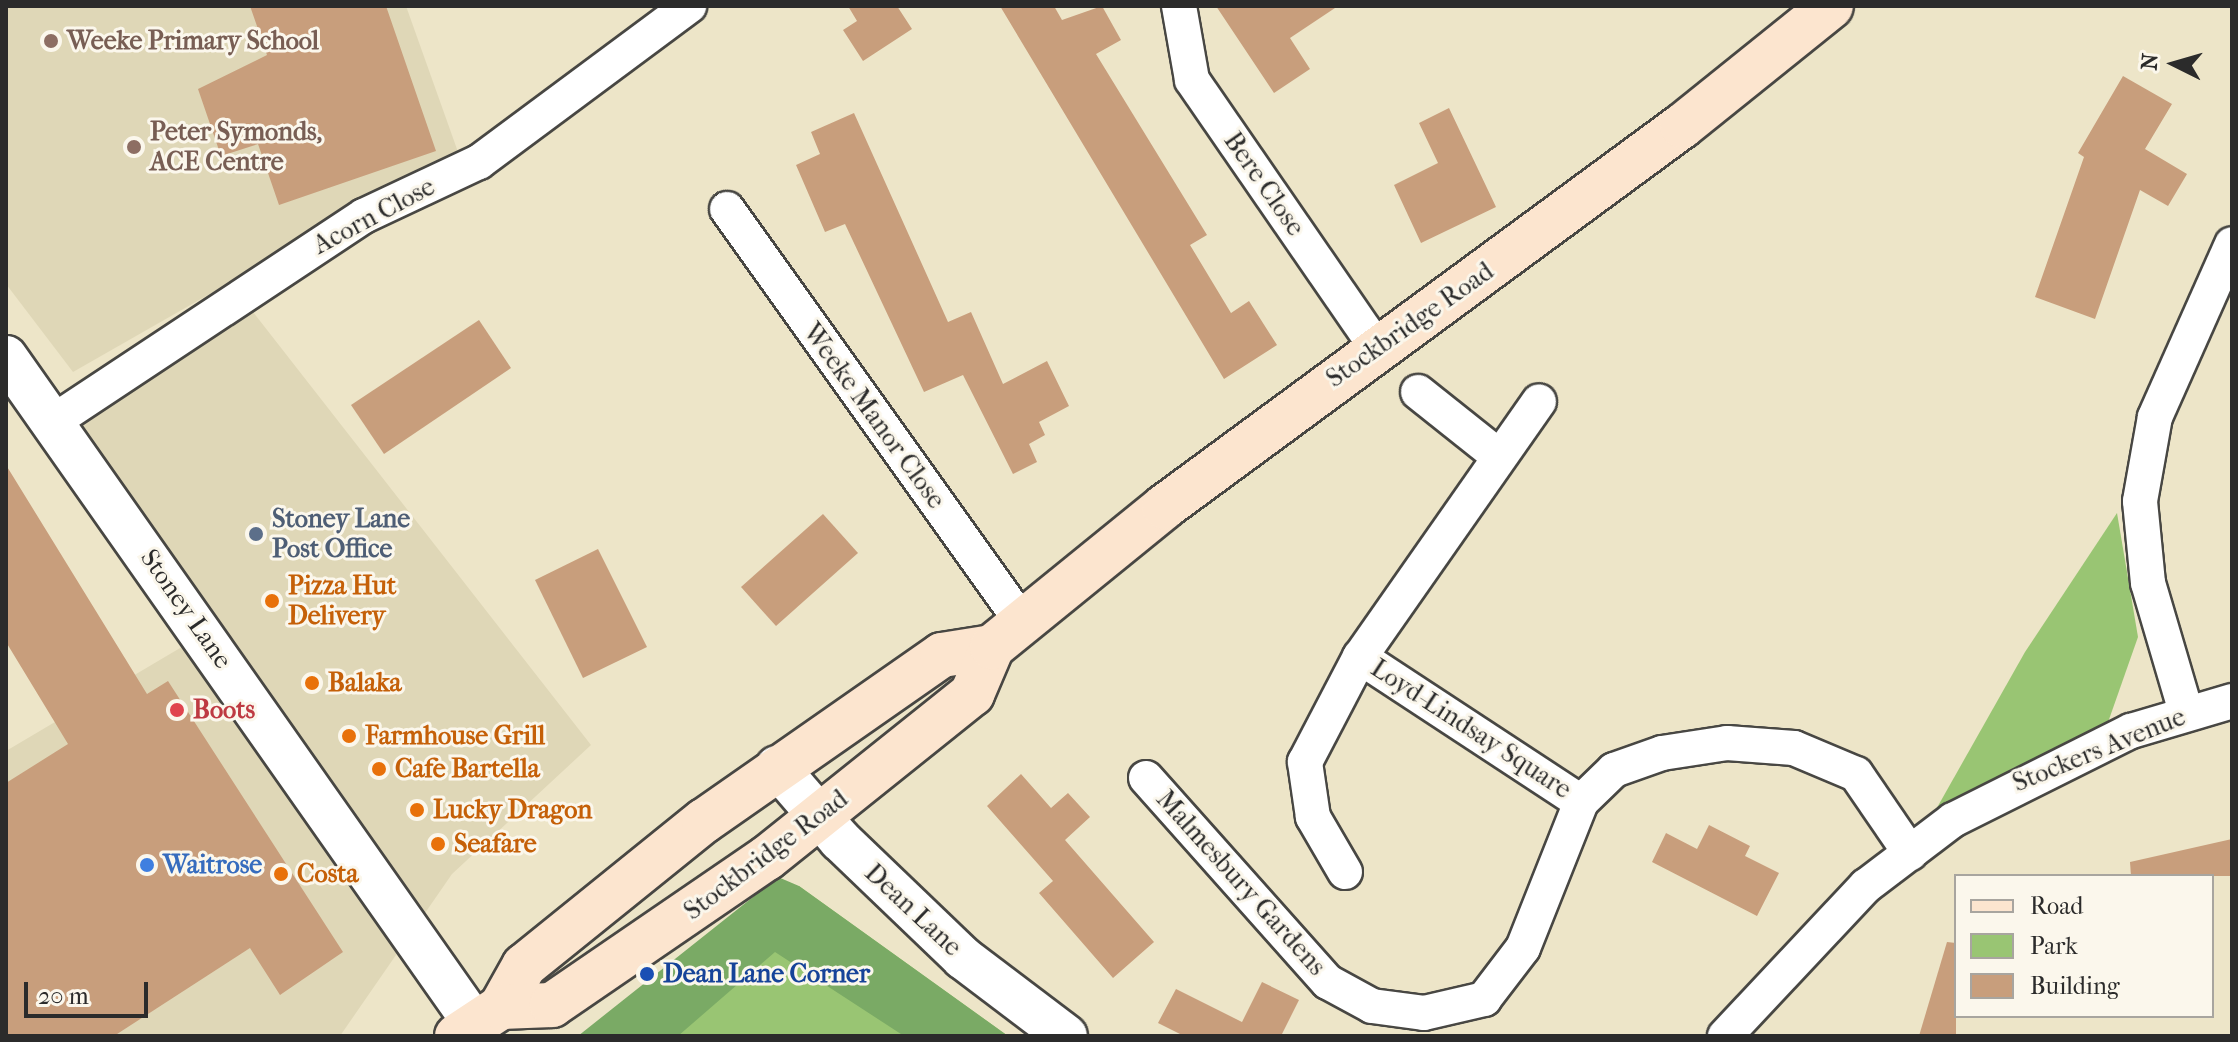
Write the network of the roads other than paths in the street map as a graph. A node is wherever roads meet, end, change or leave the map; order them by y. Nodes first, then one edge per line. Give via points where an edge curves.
1 (689, 6) edge
2 (1179, 6) edge
3 (1831, 6) edge
4 (727, 209) dead end
5 (2232, 244) edge
6 (1379, 351) junction
7 (6, 357) edge
8 (1418, 392) dead end
9 (1539, 401) dead end
10 (54, 421) junction
11 (1496, 454) junction
12 (1007, 634) junction
13 (1360, 657) junction
14 (2232, 701) edge
15 (2186, 712) junction
16 (777, 767) junction
17 (1146, 778) dead end
18 (1581, 802) junction
19 (820, 817) junction
20 (1910, 853) junction
21 (1345, 872) dead end
22 (476, 1021) edge
23 (1066, 1036) edge
24 (1725, 1036) edge

1 - 10 street, Acorn Close via 479,162 364,216
2 - 6 street, Bere Close via 1192,80
3 - 6 main road, Stockbridge Road
4 - 12 street, Weeke Manor Close
5 - 15 street via 2155,417 2141,489 2148,583
6 - 12 main road, Stockbridge Road via 1307,397
7 - 10 street, Stoney Lane
8 - 11 street
9 - 11 street, Loyd-Lindsay Square
10 - 22 street, Stoney Lane
11 - 13 street, Loyd-Lindsay Square
12 - 16 main road, Stockbridge Road via 942,655
12 - 19 main road, Stockbridge Road via 972,694
13 - 18 street, Loyd-Lindsay Square
13 - 21 street, Loyd-Lindsay Square via 1305,762 1313,817
14 - 15 street, Stockers Avenue
15 - 20 street, Stockers Avenue via 2007,787
16 - 19 street, Dean Lane
16 - 22 main road, Stockbridge Road via 524,966
17 - 18 street, Malmesbury Gardens via 1328,982 1372,1006 1424,1013 1484,999 1523,948
18 - 20 street, Malmesbury Gardens via 1614,770 1662,753 1727,743 1794,748 1856,774
19 - 22 main road, Stockbridge Road via 552,1005
19 - 23 street, Dean Lane via 963,958
20 - 24 street, Stockers Avenue via 1866,886

